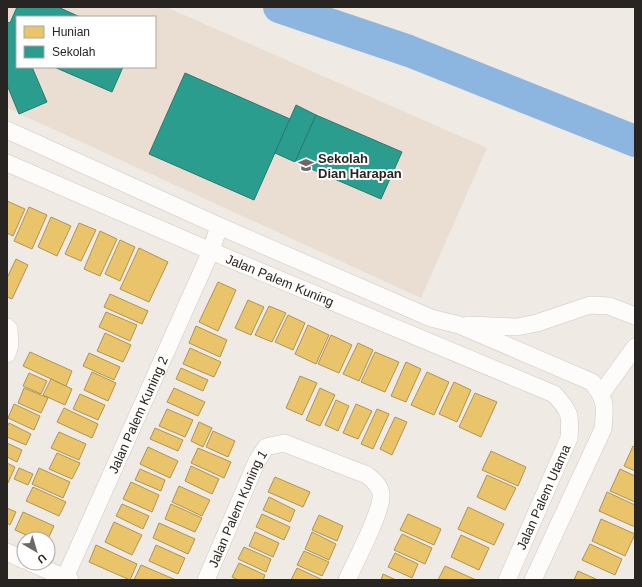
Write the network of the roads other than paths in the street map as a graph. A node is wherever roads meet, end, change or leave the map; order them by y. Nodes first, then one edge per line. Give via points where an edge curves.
1 (7, 130) edge
2 (7, 163) edge
3 (219, 226) junction
4 (211, 251) junction
5 (635, 316) edge
6 (459, 325) junction
7 (7, 327) edge
8 (635, 347) edge
9 (7, 354) edge
10 (554, 394) joint
11 (603, 400) junction
12 (49, 571) edge
13 (67, 579) edge
14 (206, 580) edge
15 (347, 580) edge
16 (507, 580) edge
17 (533, 580) edge

1 - 3 street, Jalan Palem Kuning
2 - 4 street, Jalan Palem Kuning
3 - 4 street, Jalan Palem Kuning 2
3 - 6 street, Jalan Palem Kuning via 431,318
4 - 10 street, Jalan Palem Kuning
4 - 13 street, Jalan Palem Kuning 2
5 - 6 street, Jalan Palem Kuning via 609,306 590,305 517,327
6 - 11 street, Jalan Palem Kuning via 592,382
7 - 9 street via 10,344
8 - 11 street
10 - 16 street, Jalan Palem Utama via 566,407 571,419 569,438
11 - 17 street, Jalan Palem Utama via 603,429
12 - 13 street
14 - 15 street, Jalan Palem Kuning 1 via 257,461 266,447 284,443 367,475 378,484 381,494 380,508

